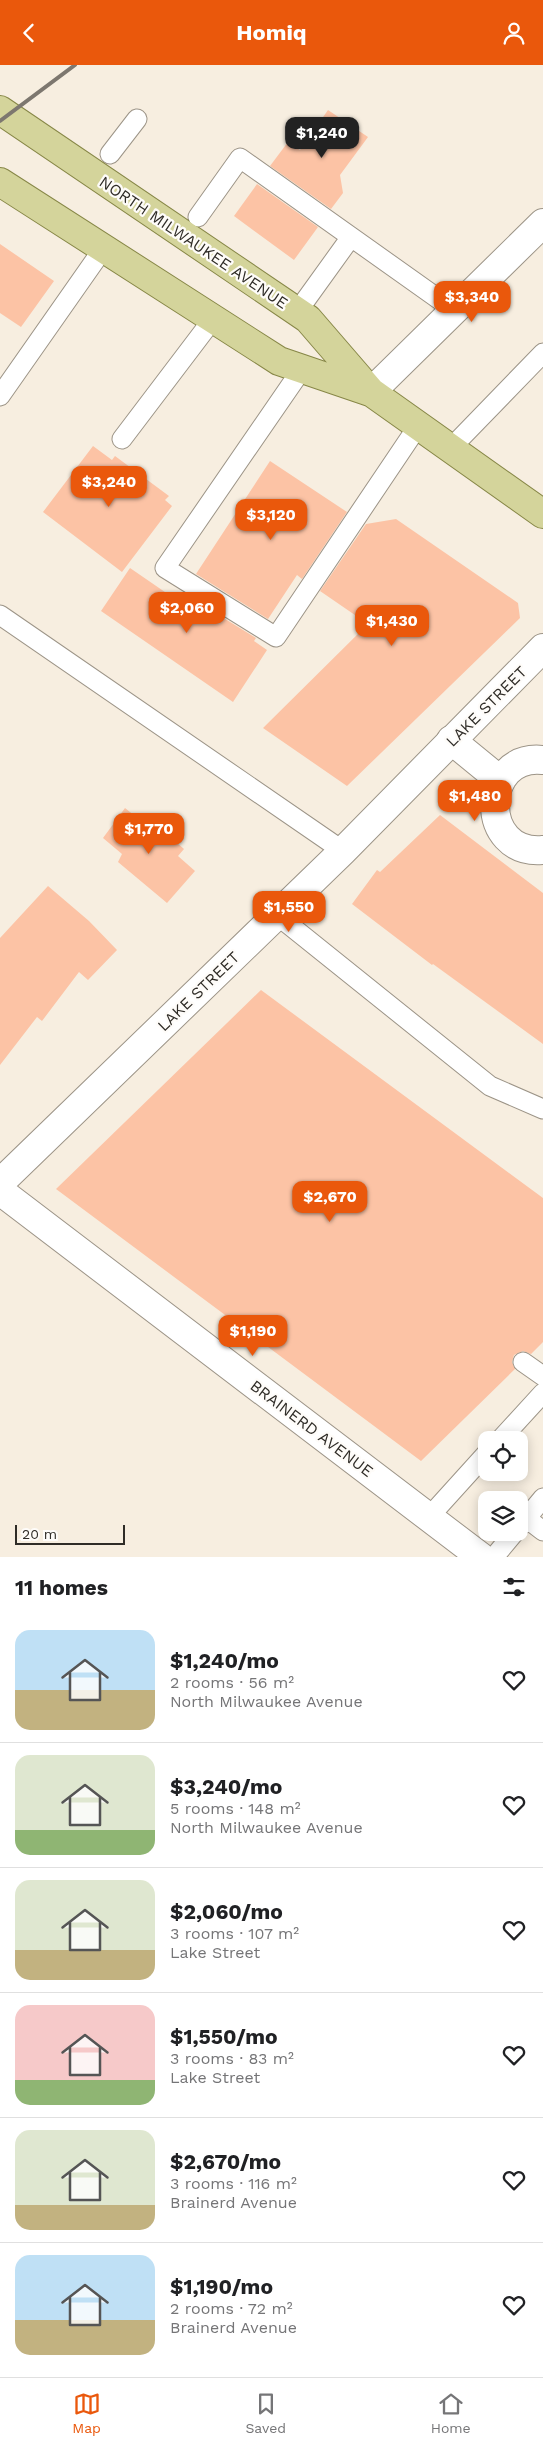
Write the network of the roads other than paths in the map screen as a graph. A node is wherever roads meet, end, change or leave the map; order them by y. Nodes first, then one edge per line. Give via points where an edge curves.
1 (0, 110) edge
2 (138, 119) dead end
3 (110, 154) dead end
4 (0, 182) edge
5 (198, 217) dead end
6 (543, 223) edge
7 (351, 237) junction
8 (104, 249) junction
9 (454, 310) junction
10 (297, 312) junction
11 (213, 319) junction
12 (543, 353) edge
13 (302, 369) junction
14 (371, 392) junction
15 (0, 396) edge
16 (418, 426) junction
17 (122, 439) dead end
18 (450, 449) junction
19 (543, 514) edge
20 (0, 615) edge
21 (543, 648) edge
22 (451, 740) junction
23 (543, 760) edge
24 (500, 781) junction
25 (543, 850) edge
26 (343, 851) junction
27 (277, 915) junction
28 (543, 1109) edge
29 (0, 1183) edge
30 (0, 1191) edge
31 (523, 1362) dead end
32 (543, 1376) edge
33 (543, 1393) edge
34 (508, 1431) edge
35 (478, 1463) edge
36 (543, 1499) edge
37 (528, 1516) edge
38 (429, 1517) junction
39 (528, 1524) edge
40 (543, 1531) edge
41 (507, 1541) edge
42 (481, 1557) edge
43 (494, 1557) edge

1 - 10 main road, NORTH MILWAUKEE AVENUE
2 - 3 lane
4 - 8 main road, NORTH MILWAUKEE AVENUE
5 - 7 lane via 240,159
6 - 9 street
7 - 9 lane
7 - 10 lane
8 - 11 main road, NORTH MILWAUKEE AVENUE
8 - 15 lane
9 - 14 street
10 - 14 main road, NORTH MILWAUKEE AVENUE via 308,319
11 - 13 main road, NORTH MILWAUKEE AVENUE via 279,361
11 - 17 lane
12 - 18 lane
13 - 14 main road, NORTH MILWAUKEE AVENUE
13 - 16 lane via 165,568 276,637
14 - 16 main road, NORTH MILWAUKEE AVENUE
16 - 18 main road, NORTH MILWAUKEE AVENUE
18 - 19 main road, NORTH MILWAUKEE AVENUE
20 - 26 lane
21 - 22 street, LAKE STREET
22 - 24 street
22 - 26 street, LAKE STREET
23 - 24 street via 522,763
24 - 25 street via 494,811 498,826 522,847
26 - 27 street, LAKE STREET
27 - 28 lane via 490,1086
27 - 29 street, LAKE STREET
30 - 38 street, BRAINERD AVENUE
31 - 32 lane
33 - 34 lane
35 - 38 lane
36 - 37 lane
38 - 42 street, BRAINERD AVENUE
39 - 40 lane
41 - 43 lane

